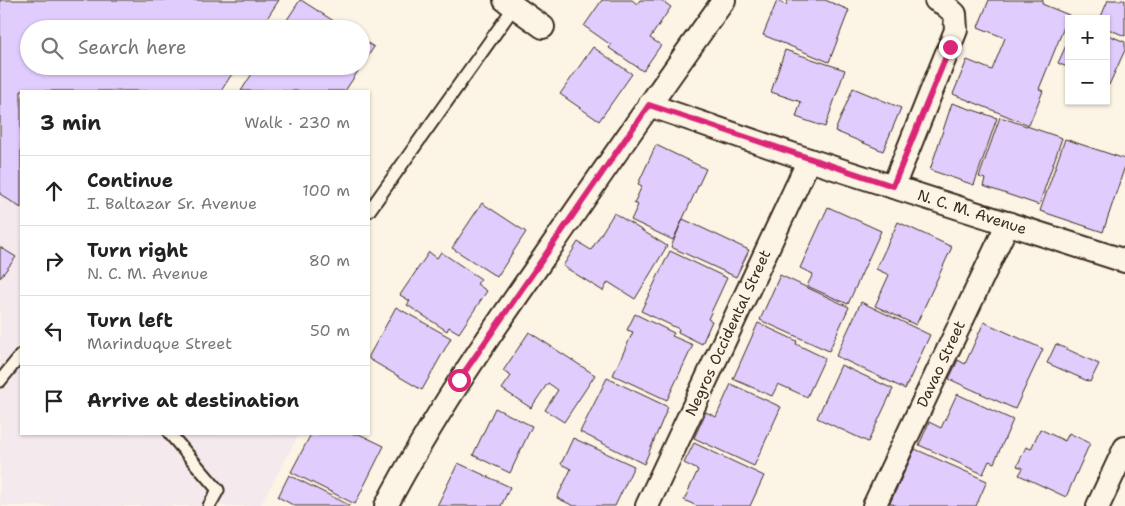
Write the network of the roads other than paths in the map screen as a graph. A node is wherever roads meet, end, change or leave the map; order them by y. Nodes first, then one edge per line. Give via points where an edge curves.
1 (724, 0) edge
2 (936, 0) edge
3 (509, 3) edge
4 (543, 27) dead end
5 (649, 105) junction
6 (808, 160) junction
7 (893, 186) junction
8 (370, 210) edge
9 (1008, 223) junction
10 (1125, 261) edge
11 (20, 355) edge
12 (0, 381) edge
13 (171, 435) edge
14 (1125, 448) edge
15 (209, 506) edge
16 (386, 506) edge
17 (647, 506) edge
18 (874, 506) edge
19 (1098, 506) edge

1 - 5 street
2 - 7 street via 955,14 956,30
3 - 4 street
3 - 8 lane
5 - 6 street, N. C. M. Avenue
5 - 16 street via 459,380
6 - 7 street, N. C. M. Avenue
6 - 17 street, Negros Occidental Street
7 - 9 street, N. C. M. Avenue
9 - 10 street, N. C. M. Avenue
9 - 18 street, Davao Street
11 - 12 lane
13 - 15 lane via 218,490
14 - 19 street

